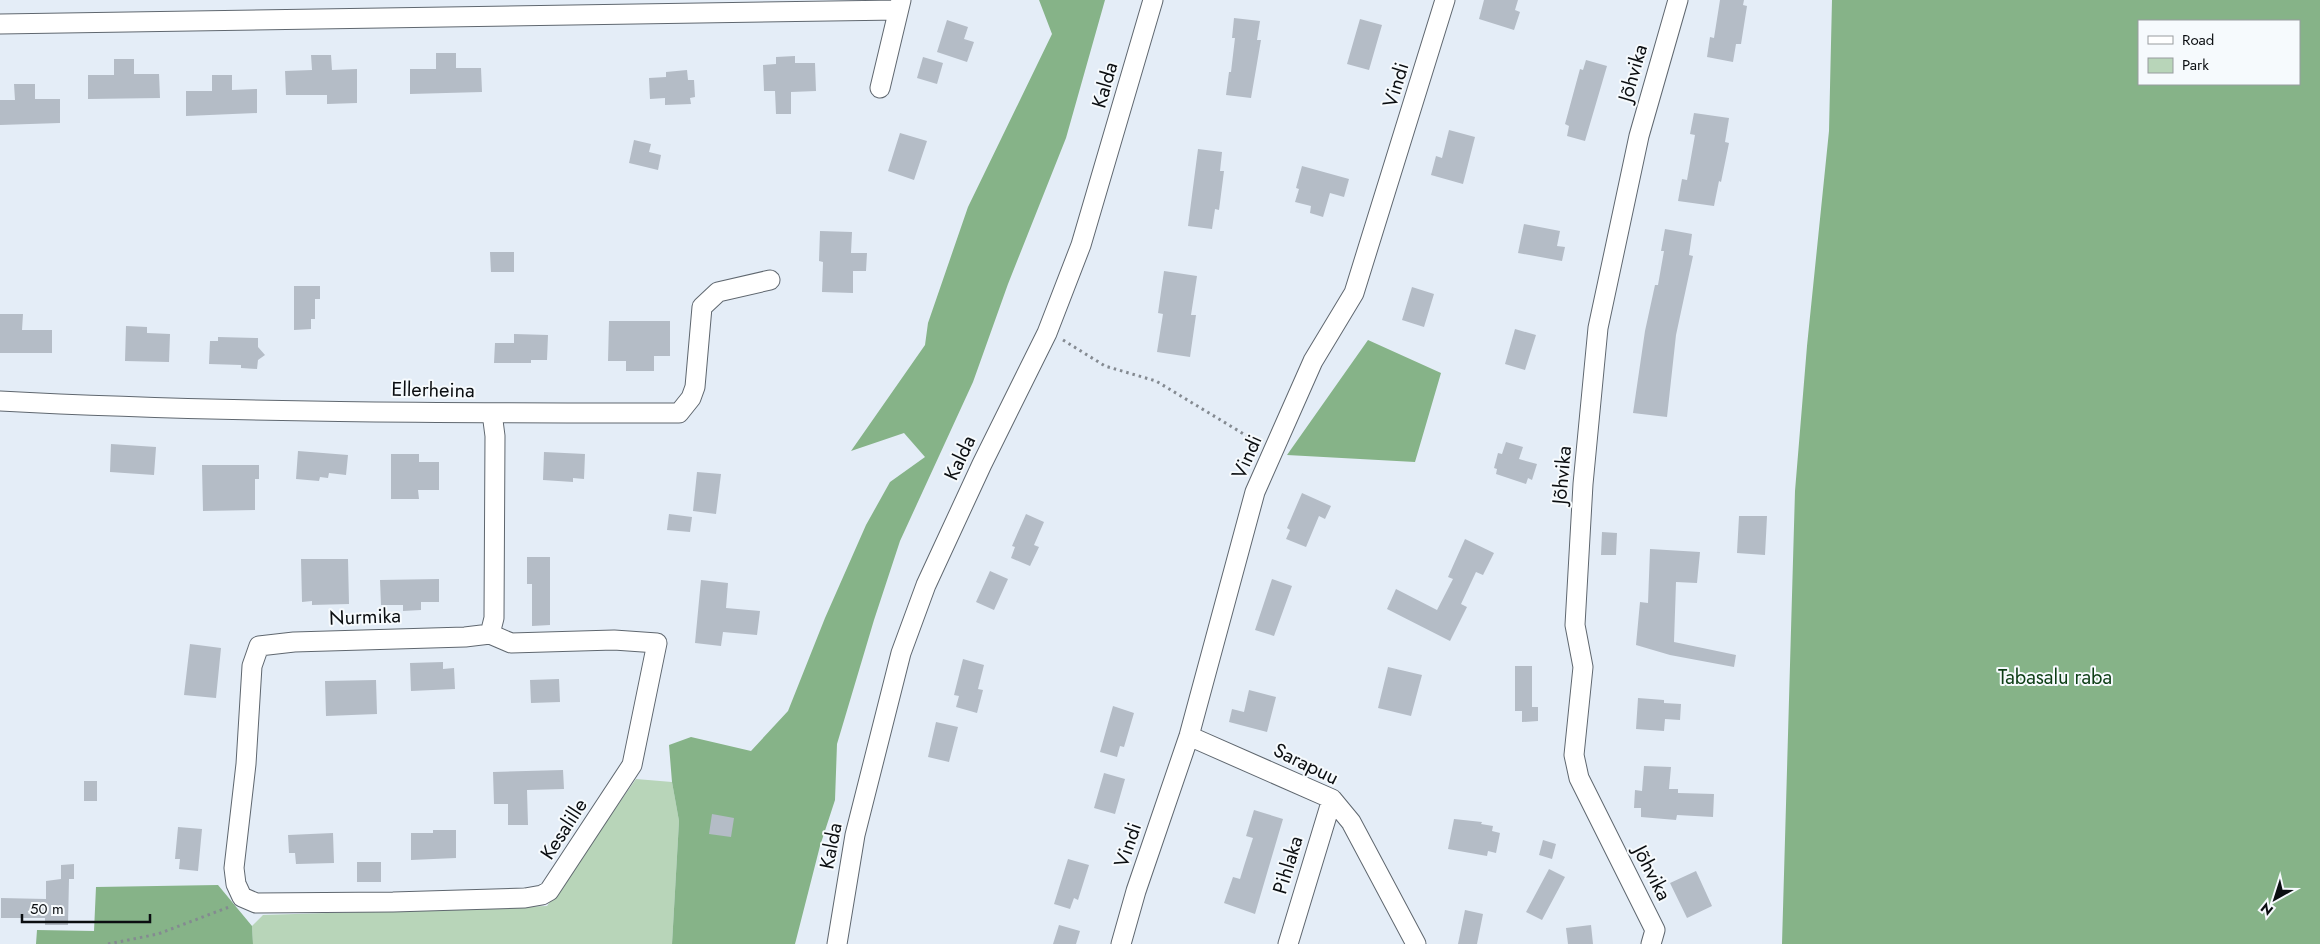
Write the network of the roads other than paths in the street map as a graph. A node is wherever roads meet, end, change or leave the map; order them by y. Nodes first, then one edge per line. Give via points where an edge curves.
1 (1153, 0) edge
2 (1445, 0) edge
3 (1678, 0) edge
4 (899, 5) edge
5 (401, 8) edge
6 (0, 24) edge
7 (880, 88) dead end
8 (770, 280) dead end
9 (0, 401) edge
10 (492, 413) junction
11 (490, 634) junction
12 (1189, 736) junction
13 (1332, 799) junction
14 (256, 903) joint
15 (837, 944) edge
16 (1121, 944) edge
17 (1288, 944) edge
18 (1416, 944) edge
19 (1651, 944) edge

1 - 15 street, Kalda via 1081,245 1047,333 930,576 901,653 855,835
2 - 12 street, Vindi via 1354,292 1314,361 1260,480
3 - 19 street, Jõhvika via 1639,136 1598,328 1583,484 1575,626 1582,667 1574,756 1580,778 1656,930
4 - 5 street
4 - 7 street
5 - 6 street
8 - 10 street, Ellerheina via 718,292 702,307 695,386 691,398 679,413
9 - 10 street, Ellerheina via 114,407
10 - 11 street via 494,618
11 - 14 street, Nurmika via 259,646 252,666 246,764 234,868 242,897
11 - 14 street, Kesalille via 511,643 614,640 657,643 632,765 554,885 542,895 525,898
12 - 13 street, Sarapuu
12 - 16 street, Vindi
13 - 17 street, Pihlaka
13 - 18 street, Sarapuu via 1351,822

